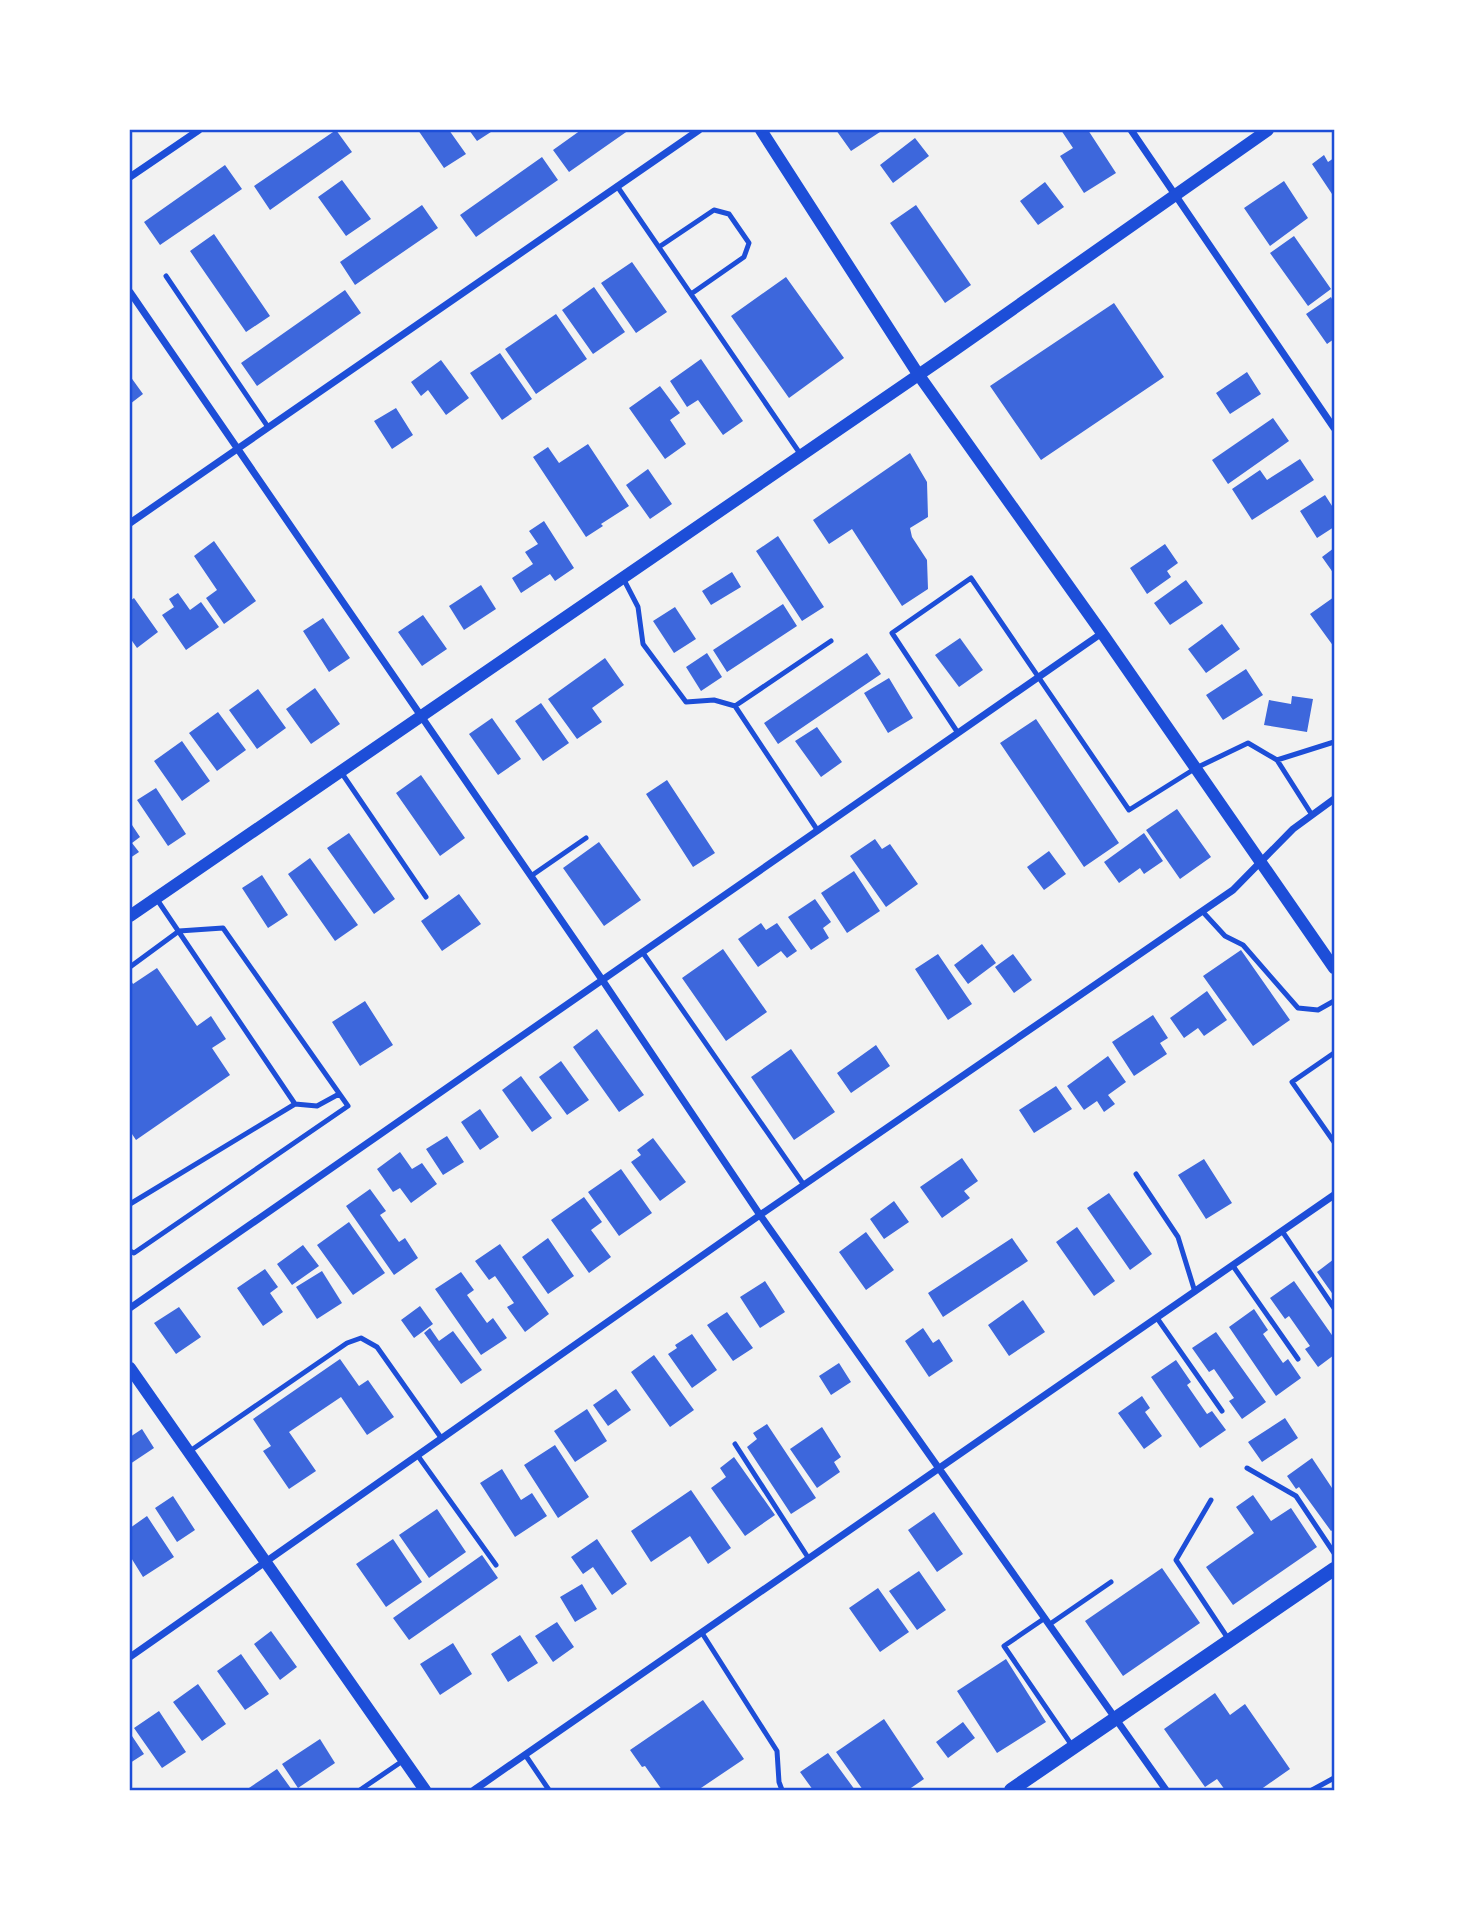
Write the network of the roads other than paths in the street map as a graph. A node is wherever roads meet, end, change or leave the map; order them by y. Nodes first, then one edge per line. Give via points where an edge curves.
1 (199, 130) edge
2 (699, 130) edge
3 (761, 130) edge
4 (1131, 130) edge
5 (1268, 130) edge
6 (130, 177) edge
7 (617, 186) junction
8 (1175, 194) junction
9 (659, 247) junction
10 (166, 276) dead end
11 (130, 292) edge
12 (691, 294) junction
13 (918, 374) junction
14 (268, 427) junction
15 (1335, 428) edge
16 (236, 449) junction
17 (801, 455) junction
18 (130, 523) edge
19 (623, 578) junction
20 (1102, 633) junction
21 (831, 641) dead end
22 (1039, 677) junction
23 (735, 706) junction
24 (421, 718) junction
25 (958, 733) junction
26 (1335, 742) edge
27 (1277, 760) junction
28 (1196, 768) junction
29 (341, 772) junction
30 (1333, 802) edge
31 (1312, 815) junction
32 (818, 831) junction
33 (586, 838) dead end
34 (1261, 861) junction
35 (531, 876) junction
36 (426, 897) dead end
37 (156, 898) junction
38 (1202, 911) junction
39 (130, 916) edge
40 (178, 931) junction
41 (643, 953) junction
42 (130, 967) edge
43 (1335, 968) edge
44 (603, 981) junction
45 (1335, 1001) edge
46 (1335, 1053) edge
47 (339, 1094) junction
48 (295, 1104) junction
49 (1335, 1142) edge
50 (1136, 1174) dead end
51 (804, 1185) junction
52 (1335, 1195) edge
53 (130, 1204) edge
54 (760, 1215) junction
55 (1282, 1231) junction
56 (130, 1251) edge
57 (1233, 1266) junction
58 (1195, 1292) junction
59 (130, 1308) edge
60 (1335, 1308) edge
61 (1157, 1318) junction
62 (1298, 1359) dead end
63 (130, 1368) edge
64 (1222, 1411) dead end
65 (442, 1439) junction
66 (735, 1444) dead end
67 (188, 1452) junction
68 (418, 1456) junction
69 (940, 1468) junction
70 (1247, 1468) dead end
71 (1211, 1500) dead end
72 (1335, 1553) edge
73 (809, 1559) junction
74 (266, 1563) junction
75 (496, 1565) dead end
76 (1335, 1569) edge
77 (1111, 1582) dead end
78 (1048, 1621) junction
79 (702, 1633) junction
80 (1230, 1640) junction
81 (130, 1657) edge
82 (1116, 1717) junction
83 (1073, 1747) junction
84 (526, 1756) junction
85 (404, 1760) junction
86 (1335, 1777) edge
87 (360, 1790) edge
88 (425, 1790) edge
89 (474, 1790) edge
90 (549, 1790) edge
91 (782, 1790) edge
92 (1011, 1790) edge
93 (1166, 1790) edge
94 (1312, 1790) edge

1 - 6 street
2 - 7 street
3 - 13 street
4 - 8 street
5 - 8 street
7 - 9 lane
7 - 14 street
8 - 13 street
8 - 15 street
9 - 12 lane
9 - 12 lane via 714,210 729,214 749,243 744,257
10 - 14 lane
11 - 16 street
12 - 17 lane
13 - 17 street
13 - 20 street
14 - 16 street
16 - 18 street
16 - 24 street
17 - 19 street
19 - 23 lane via 638,607 643,644 686,702 713,700
19 - 24 street
20 - 22 street
20 - 28 street
21 - 23 lane
22 - 25 street
22 - 25 lane via 971,578 892,633
22 - 28 lane via 1129,810
23 - 32 lane
24 - 29 street
24 - 35 street
25 - 32 street
26 - 27 lane
27 - 28 lane via 1248,743
27 - 31 lane
28 - 34 street
29 - 36 lane
29 - 37 street
30 - 31 street
31 - 34 street
32 - 41 street
33 - 35 lane
34 - 38 street via 1233,890
34 - 43 street
35 - 44 street
37 - 39 street
37 - 40 lane
38 - 45 lane via 1225,936 1243,945 1298,1008 1318,1010
38 - 51 street
40 - 42 lane
40 - 47 lane via 223,928
40 - 48 lane
41 - 44 street
41 - 51 lane
44 - 54 street
44 - 59 street
46 - 49 lane via 1292,1082
47 - 48 lane via 317,1106
47 - 56 lane via 348,1106 134,1253
48 - 53 lane
50 - 58 lane via 1178,1237
51 - 54 street
52 - 55 street
54 - 65 street
54 - 69 street
55 - 57 street
55 - 60 lane
57 - 58 street
57 - 62 lane
58 - 61 street
61 - 64 lane
61 - 69 street
63 - 67 street
65 - 67 lane via 377,1347 361,1338 347,1343
65 - 68 street
66 - 73 lane
67 - 74 street
68 - 74 street
68 - 75 lane
69 - 73 street
69 - 78 street
70 - 72 lane via 1296,1496
71 - 80 lane via 1175,1560
73 - 79 street
74 - 81 street
74 - 85 street
76 - 80 main road
77 - 78 lane
78 - 82 street
78 - 83 lane via 1004,1646
79 - 84 street
79 - 91 lane via 777,1751
80 - 82 main road
82 - 83 main road
82 - 93 street
83 - 92 main road
84 - 89 street
84 - 90 lane
85 - 87 lane
85 - 88 street
86 - 94 lane

